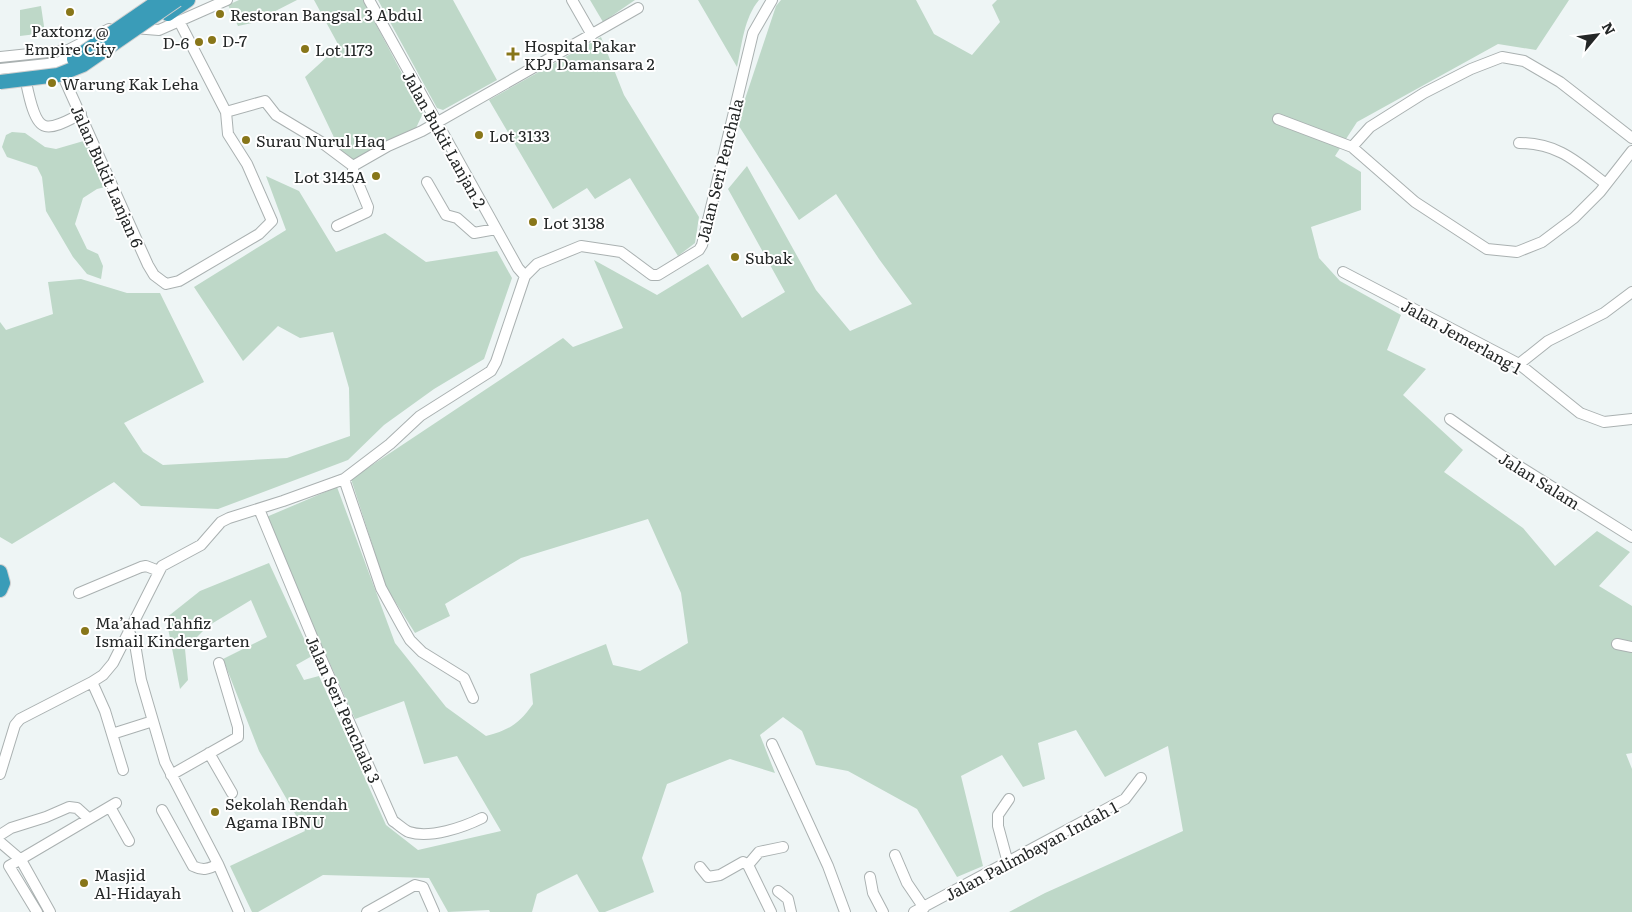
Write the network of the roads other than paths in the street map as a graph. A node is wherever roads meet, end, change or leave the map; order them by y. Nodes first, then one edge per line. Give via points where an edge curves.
1 (159, 0) edge
2 (177, 0) edge
3 (188, 0) edge
4 (227, 0) edge
5 (369, 0) edge
6 (572, 0) edge
7 (772, 0) edge
8 (638, 8) dead end
9 (179, 21) junction
10 (128, 28) junction
11 (592, 36) junction
12 (41, 53) junction
13 (0, 57) edge
14 (57, 63) junction
15 (42, 65) junction
16 (23, 67) junction
17 (0, 68) edge
18 (0, 74) edge
19 (0, 82) edge
20 (226, 112) junction
21 (82, 114) junction
22 (1278, 118) dead end
23 (436, 122) junction
24 (1632, 138) edge
25 (1519, 143) dead end
26 (1352, 147) junction
27 (1632, 151) edge
28 (353, 166) junction
29 (427, 182) dead end
30 (1606, 184) junction
31 (337, 226) dead end
32 (496, 229) junction
33 (1343, 272) dead end
34 (525, 276) junction
35 (1632, 292) edge
36 (1519, 364) junction
37 (1450, 419) dead end
38 (1632, 419) edge
39 (344, 479) junction
40 (259, 508) junction
41 (1632, 537) edge
42 (159, 571) junction
43 (0, 572) edge
44 (0, 590) edge
45 (79, 593) dead end
46 (129, 632) junction
47 (1617, 644) dead end
48 (1632, 647) edge
49 (219, 663) dead end
50 (92, 682) junction
51 (473, 698) dead end
52 (153, 721) junction
53 (112, 734) junction
54 (772, 744) dead end
55 (209, 753) junction
56 (122, 770) dead end
57 (0, 774) edge
58 (171, 775) junction
59 (1141, 778) dead end
60 (232, 793) dead end
61 (1009, 799) dead end
62 (162, 810) dead end
63 (88, 818) junction
64 (482, 818) dead end
65 (0, 835) edge
66 (129, 840) dead end
67 (0, 842) edge
68 (783, 847) dead end
69 (895, 855) dead end
70 (20, 860) junction
71 (1008, 863) junction
72 (218, 864) junction
73 (748, 865) junction
74 (700, 867) dead end
75 (870, 877) dead end
76 (778, 891) dead end
77 (924, 908) junction
78 (37, 912) edge
79 (50, 912) edge
80 (238, 912) edge
81 (367, 912) edge
82 (434, 912) edge
83 (771, 912) edge
84 (791, 912) edge
85 (845, 912) edge
86 (883, 912) edge
87 (914, 912) edge

1 - 12 street via 68,50
1 - 18 highway, bridge via 80,56 63,64
2 - 19 highway, bridge via 68,72
3 - 10 highway via 167,14
4 - 9 street
5 - 23 street, Jalan Bukit Lanjan 2
6 - 11 street
7 - 34 street, Jalan Seri Penchala via 753,33 699,250 658,275 652,275 621,252 581,246 537,264
8 - 11 street
9 - 10 street via 159,30
9 - 20 street
10 - 14 street via 103,44
11 - 23 street
12 - 13 street
12 - 15 street
14 - 15 street
14 - 21 street, Jalan Bukit Lanjan 6
15 - 16 street
16 - 17 street
16 - 21 street via 34,114 42,125 57,124
20 - 21 street, Jalan Bukit Lanjan 6 via 228,134 247,164 271,216 271,225 204,268 166,284 154,275 140,250
20 - 28 street via 265,101 276,115
22 - 26 street
23 - 28 street
23 - 32 street, Jalan Bukit Lanjan 2
24 - 26 street via 1560,82 1524,61 1502,57 1424,93 1370,127
25 - 30 street via 1538,143 1560,150
26 - 30 street via 1415,202 1487,250 1517,252 1542,242 1574,218
27 - 30 street
28 - 31 street via 367,212
29 - 32 street via 446,215 459,220 474,234
32 - 34 street, Jalan Bukit Lanjan 2
33 - 36 street, Jalan Jemerlang 1
34 - 39 street via 491,371 420,416
35 - 36 street via 1604,313 1548,341
36 - 38 street, Jalan Jemerlang 1 via 1580,413 1604,422
37 - 41 street, Jalan Salam via 1501,456
39 - 40 street
39 - 51 street via 381,588 403,628 422,652 464,678
40 - 42 street via 221,522 201,545 165,563
40 - 64 street, Jalan Seri Penchala 3 via 393,821 410,832 433,833 465,827
42 - 45 street via 141,567
42 - 46 street
43 - 44 highway via 3,583
46 - 50 street via 114,663
46 - 52 street via 136,644 140,680
47 - 48 street
49 - 55 street via 238,737
50 - 53 street
50 - 57 street via 20,718
52 - 53 street
52 - 58 street
53 - 56 street
54 - 85 street via 828,866
55 - 58 street
55 - 60 street
58 - 72 street
59 - 71 street, Jalan Palimbayan Indah 1 via 1125,800
61 - 71 street via 998,815
62 - 72 street via 193,866 207,869
63 - 65 street via 73,806
63 - 66 street via 113,805
63 - 70 street
67 - 70 street
68 - 73 street via 759,852
69 - 77 street via 907,883
70 - 78 street via 9,866
70 - 79 street
71 - 77 street, Jalan Palimbayan Indah 1
72 - 80 street
73 - 74 street via 738,863 720,875 708,878
73 - 83 street
75 - 86 street via 873,893
76 - 84 street via 788,899
77 - 87 street, Jalan Palimbayan Indah 1
81 - 82 street via 415,885 423,887

